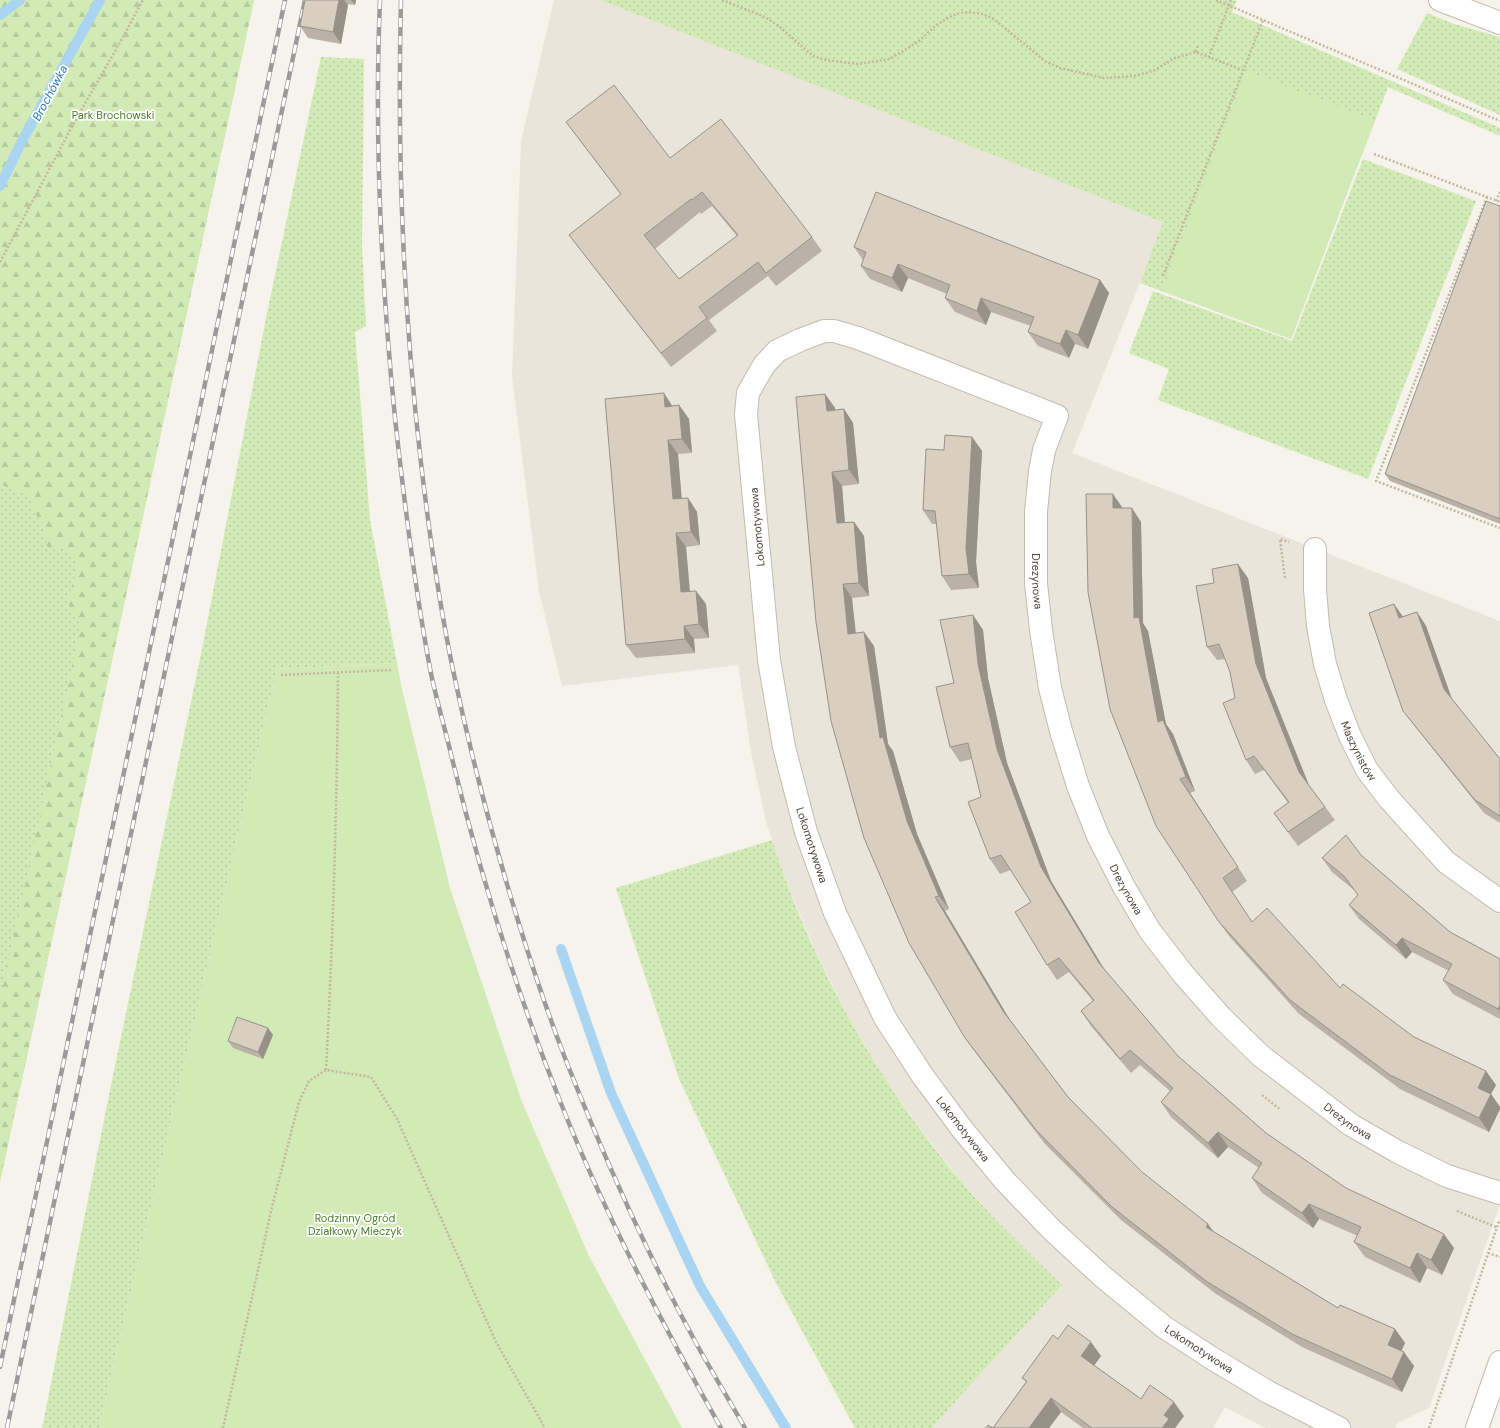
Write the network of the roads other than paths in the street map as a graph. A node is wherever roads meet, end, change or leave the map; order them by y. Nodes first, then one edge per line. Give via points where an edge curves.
1 (1440, 0) edge
2 (1500, 23) edge
3 (1057, 416) joint
4 (1315, 549) dead end
5 (1500, 901) edge
6 (1500, 1193) edge
7 (1500, 1362) edge
8 (1339, 1428) edge
9 (1477, 1428) edge

1 - 2 street
3 - 6 street, Drezynowa via 1044,450 1036,512 1036,583 1041,630 1050,688 1078,786 1098,836 1124,887 1150,931 1184,975 1221,1017 1262,1056 1351,1125 1446,1176
3 - 8 street, Lokomotywowa via 858,338 834,331 818,333 777,351 764,365 748,393 746,414 769,660 784,747 806,832 835,913 885,1018 922,1075 1005,1181 1052,1230 1102,1276 1164,1327 1268,1392
4 - 5 street, Maszynistów via 1318,626 1325,664 1350,736 1367,770 1390,800 1446,862
7 - 9 street

